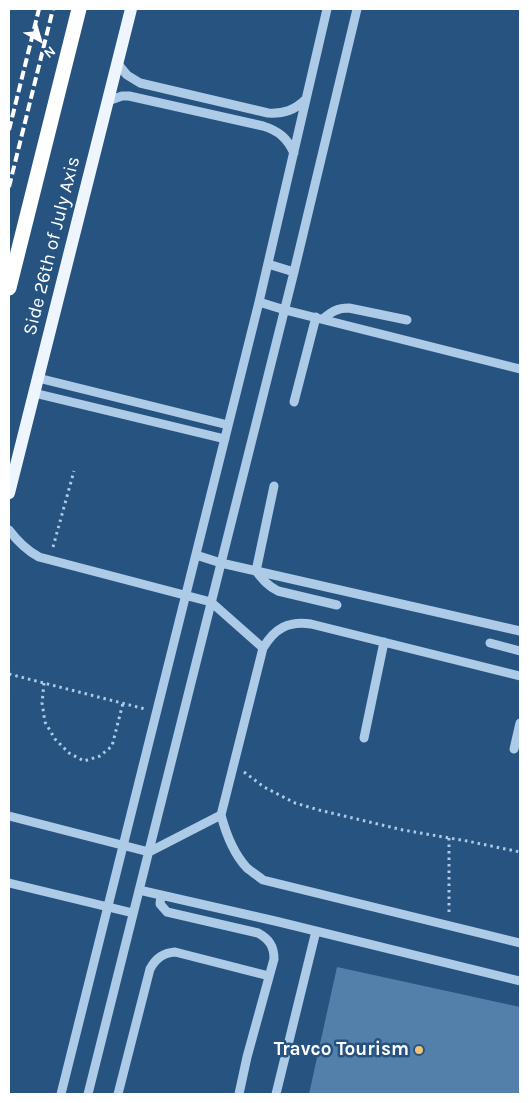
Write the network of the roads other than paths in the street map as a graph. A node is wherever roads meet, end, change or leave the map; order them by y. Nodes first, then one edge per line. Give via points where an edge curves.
1 (79, 9) edge
2 (131, 9) edge
3 (327, 9) edge
4 (357, 9) edge
5 (117, 63) junction
6 (306, 99) junction
7 (108, 101) junction
8 (294, 153) junction
9 (24, 230) junction
10 (9, 240) edge
11 (268, 264) junction
12 (294, 272) junction
13 (9, 288) edge
14 (259, 302) junction
15 (285, 310) junction
16 (319, 318) junction
17 (406, 320) dead end
18 (520, 369) edge
19 (38, 378) junction
20 (34, 393) junction
21 (294, 402) dead end
22 (228, 425) junction
23 (224, 439) junction
24 (274, 486) dead end
25 (9, 493) edge
26 (9, 530) edge
27 (196, 555) junction
28 (221, 563) junction
29 (256, 571) junction
30 (186, 596) junction
31 (211, 602) junction
32 (337, 605) dead end
33 (520, 631) edge
34 (384, 642) junction
35 (490, 643) dead end
36 (263, 648) junction
37 (520, 651) edge
38 (520, 676) edge
39 (520, 723) edge
40 (364, 738) dead end
41 (514, 749) dead end
42 (221, 815) junction
43 (9, 816) edge
44 (123, 846) junction
45 (149, 852) junction
46 (9, 883) edge
47 (139, 890) junction
48 (162, 895) junction
49 (108, 907) junction
50 (133, 913) junction
51 (316, 931) junction
52 (520, 942) edge
53 (269, 976) junction
54 (520, 981) edge
55 (61, 1094) edge
56 (88, 1094) edge
57 (118, 1094) edge
58 (239, 1094) edge
59 (276, 1094) edge

1 - 9 highway
2 - 5 main road, Side 26th of July Axis
3 - 6 street
4 - 12 street
5 - 6 street via 140,83 268,113 285,112
5 - 7 main road, Side 26th of July Axis
6 - 8 street
7 - 8 street via 129,96 263,126 279,132
7 - 19 main road, Side 26th of July Axis
8 - 11 street
9 - 10 highway
9 - 13 highway
11 - 12 street
11 - 14 street
12 - 15 street
14 - 15 street
14 - 22 street
15 - 16 street
15 - 28 street
16 - 17 street via 340,308 349,308
16 - 18 street
16 - 21 street
19 - 20 main road, Side 26th of July Axis
19 - 22 street
20 - 23 street
20 - 25 main road, Side 26th of July Axis
22 - 23 street
23 - 27 street
24 - 29 street
26 - 30 street via 28,552 39,557
27 - 28 street
27 - 30 street
28 - 29 street
28 - 31 street
29 - 32 street via 278,591
29 - 33 street
30 - 31 street
30 - 44 street
31 - 36 street
31 - 45 street
34 - 36 street via 299,623 278,630
34 - 38 street
34 - 40 street
35 - 37 street
36 - 42 street
39 - 41 street
42 - 45 street
42 - 52 street via 235,852 263,880
43 - 44 street
44 - 45 street
44 - 49 street
45 - 47 street
46 - 49 street
47 - 48 street
47 - 50 street
48 - 51 street
48 - 53 street via 160,904 166,912 264,936 274,952
49 - 50 street
49 - 55 street
50 - 56 street
51 - 54 street
51 - 59 street
53 - 57 street via 175,952 158,957 150,969
53 - 58 street

